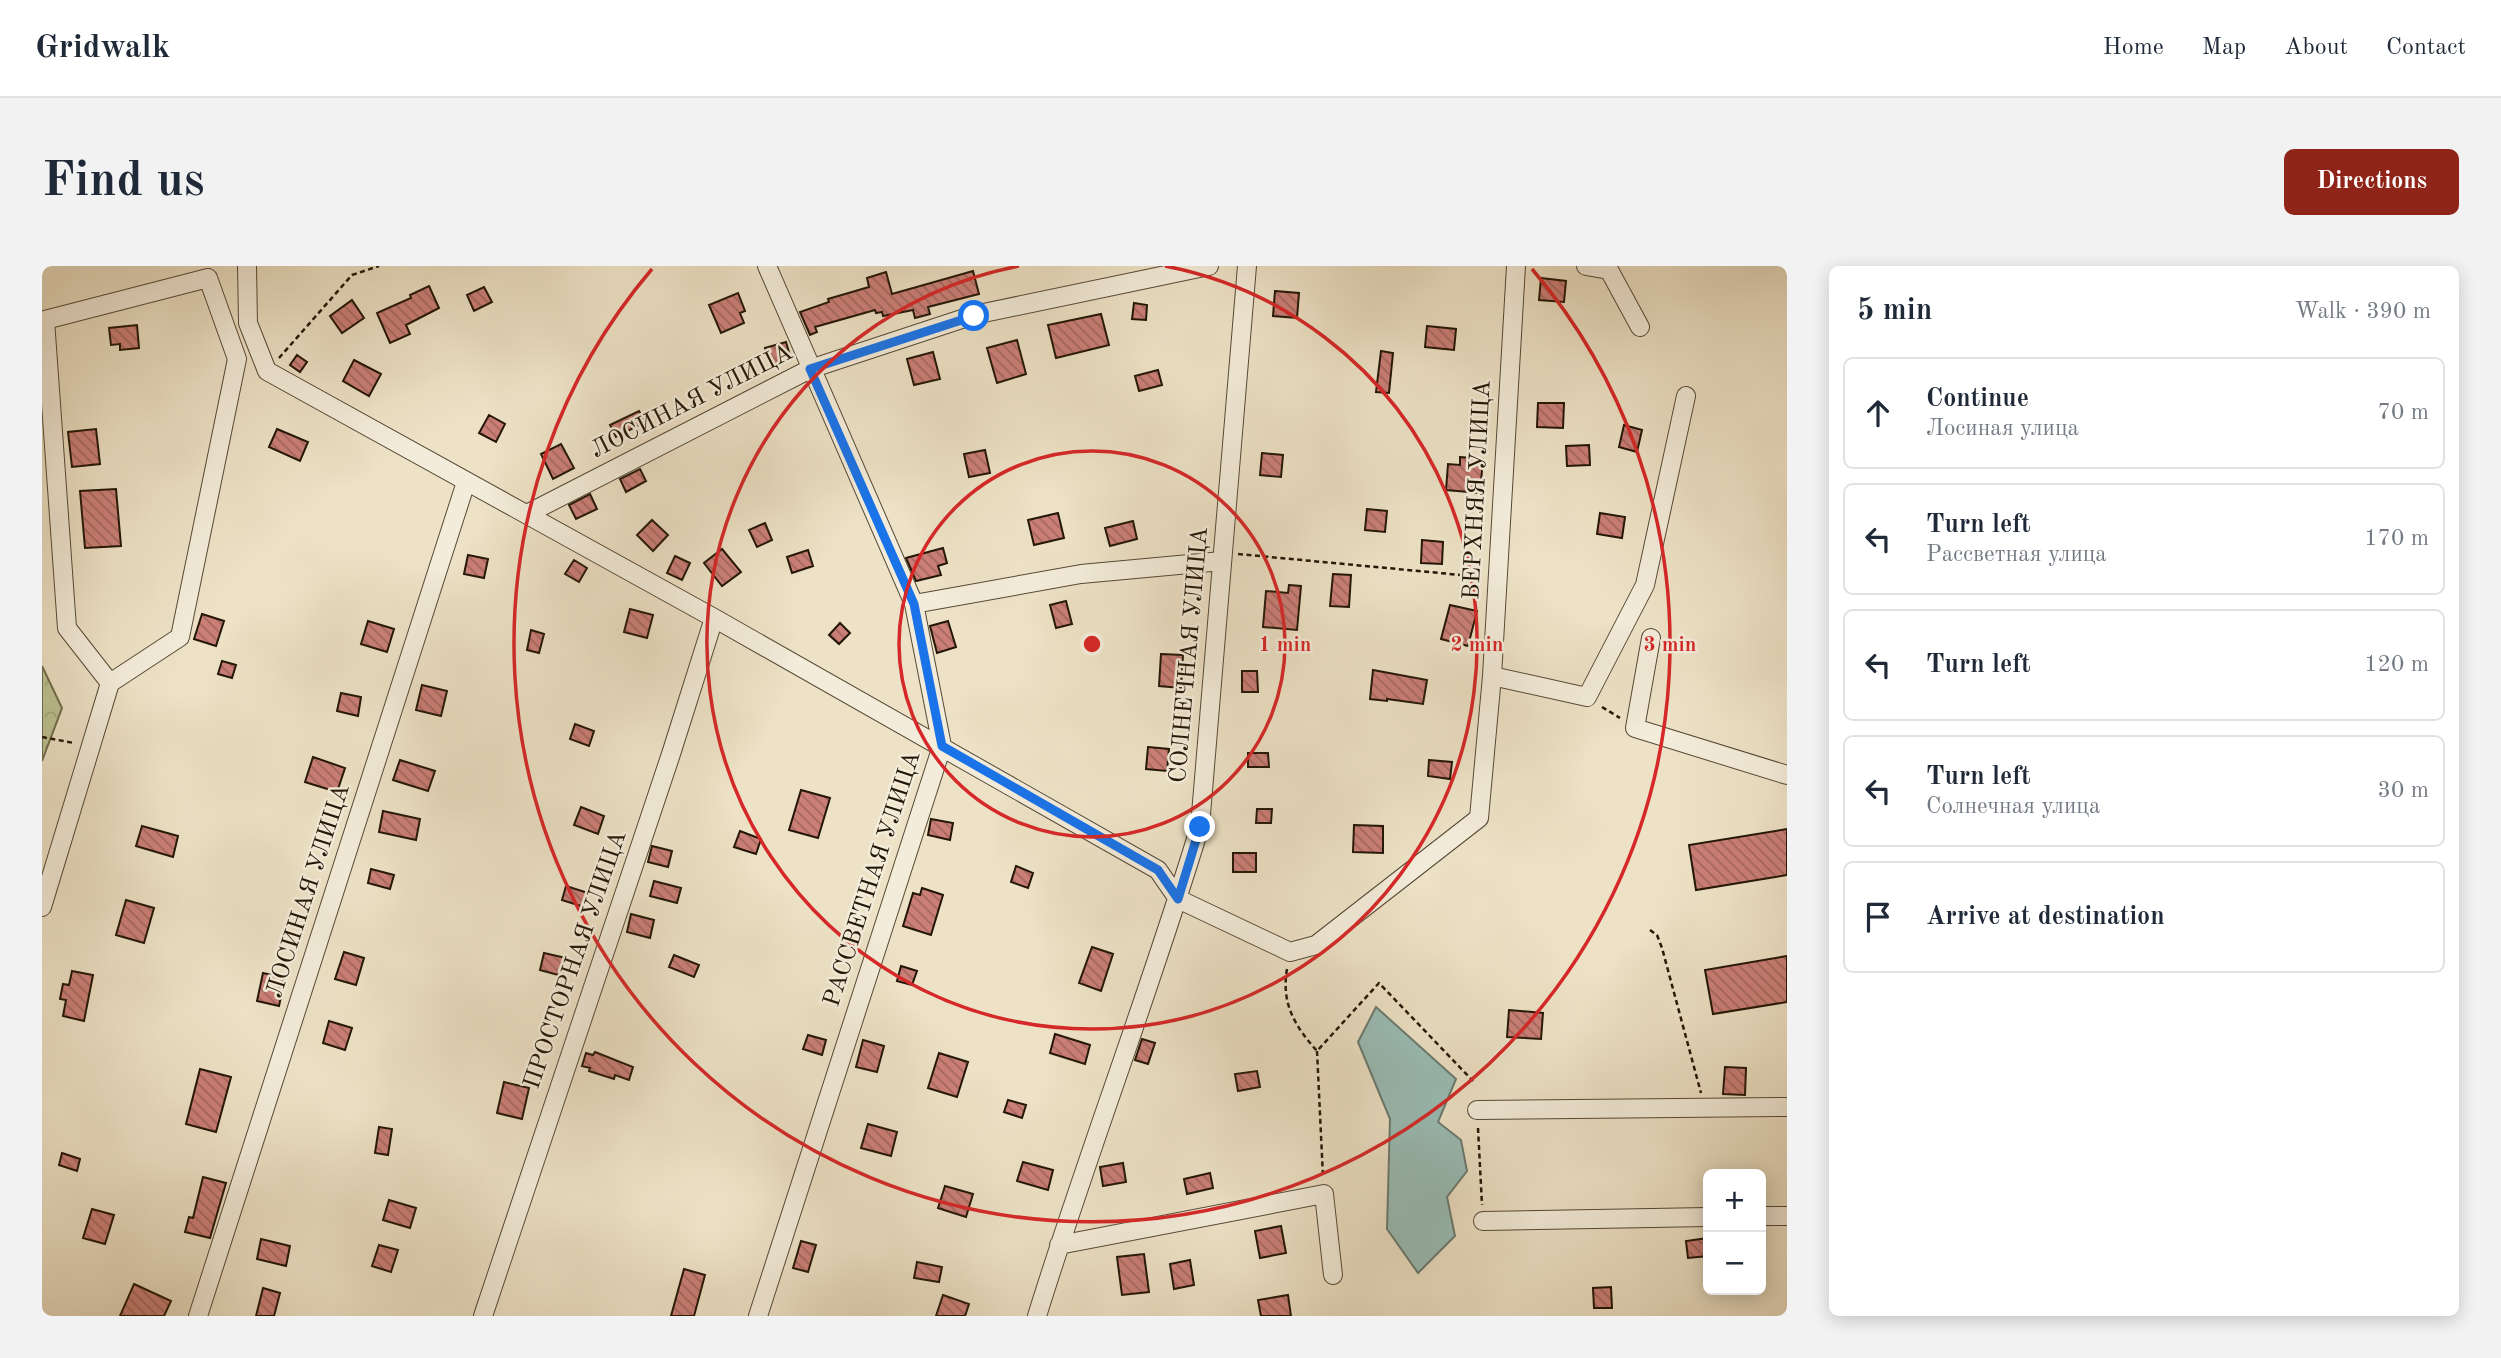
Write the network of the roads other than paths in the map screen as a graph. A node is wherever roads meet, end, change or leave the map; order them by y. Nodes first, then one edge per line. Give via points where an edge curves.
1 (247, 266) edge
2 (767, 266) edge
3 (1209, 266) edge
4 (1247, 266) edge
5 (1516, 266) edge
6 (1586, 266) edge
7 (1640, 327) dead end
8 (810, 369) junction
9 (1686, 396) dead end
10 (466, 482) junction
11 (527, 513) junction
12 (1223, 557) junction
13 (914, 604) junction
14 (714, 618) junction
15 (1651, 638) dead end
16 (1492, 676) junction
17 (110, 683) junction
18 (942, 746) junction
19 (1787, 775) edge
20 (1178, 899) junction
21 (42, 907) edge
22 (1787, 1107) edge
23 (1477, 1110) road end
24 (1766, 1216) edge
25 (1787, 1216) edge
26 (1703, 1217) edge
27 (1483, 1221) road end
28 (1059, 1245) junction
29 (1333, 1275) dead end
30 (198, 1316) edge
31 (483, 1316) edge
32 (758, 1316) edge
33 (1037, 1316) edge

1 - 10 street via 248,323 267,371
2 - 8 street, РАССВЕТНАЯ УЛИЦА
3 - 8 street, ЛОСИНАЯ УЛИЦА via 974,316
4 - 12 street, СОЛНЕЧНАЯ УЛИЦА
5 - 16 street, ВЕРХНЯЯ УЛИЦА
6 - 7 street via 1609,270
8 - 11 street, ЛОСИНАЯ УЛИЦА
8 - 13 street, РАССВЕТНАЯ УЛИЦА
9 - 16 street via 1645,585 1587,697
10 - 11 street
10 - 30 street, ЛОСИНАЯ УЛИЦА
11 - 14 street
12 - 13 street via 1082,574
12 - 20 street, СОЛНЕЧНАЯ УЛИЦА via 1200,827
13 - 18 street, РАССВЕТНАЯ УЛИЦА
14 - 18 street
14 - 31 street, ПРОСТОРНАЯ УЛИЦА
15 - 19 street via 1635,728
16 - 20 street, ВЕРХНЯЯ УЛИЦА via 1479,818 1316,945 1290,951
17 - 17 street via 67,628 45,320 208,278 237,359 180,636
17 - 21 street
18 - 20 street via 1158,870
18 - 32 street, РАССВЕТНАЯ УЛИЦА
20 - 28 street, СОЛНЕЧНАЯ УЛИЦА
22 - 23 street
24 - 25 street
26 - 27 street
28 - 29 street via 1324,1194
28 - 33 street, СОЛНЕЧНАЯ УЛИЦА

